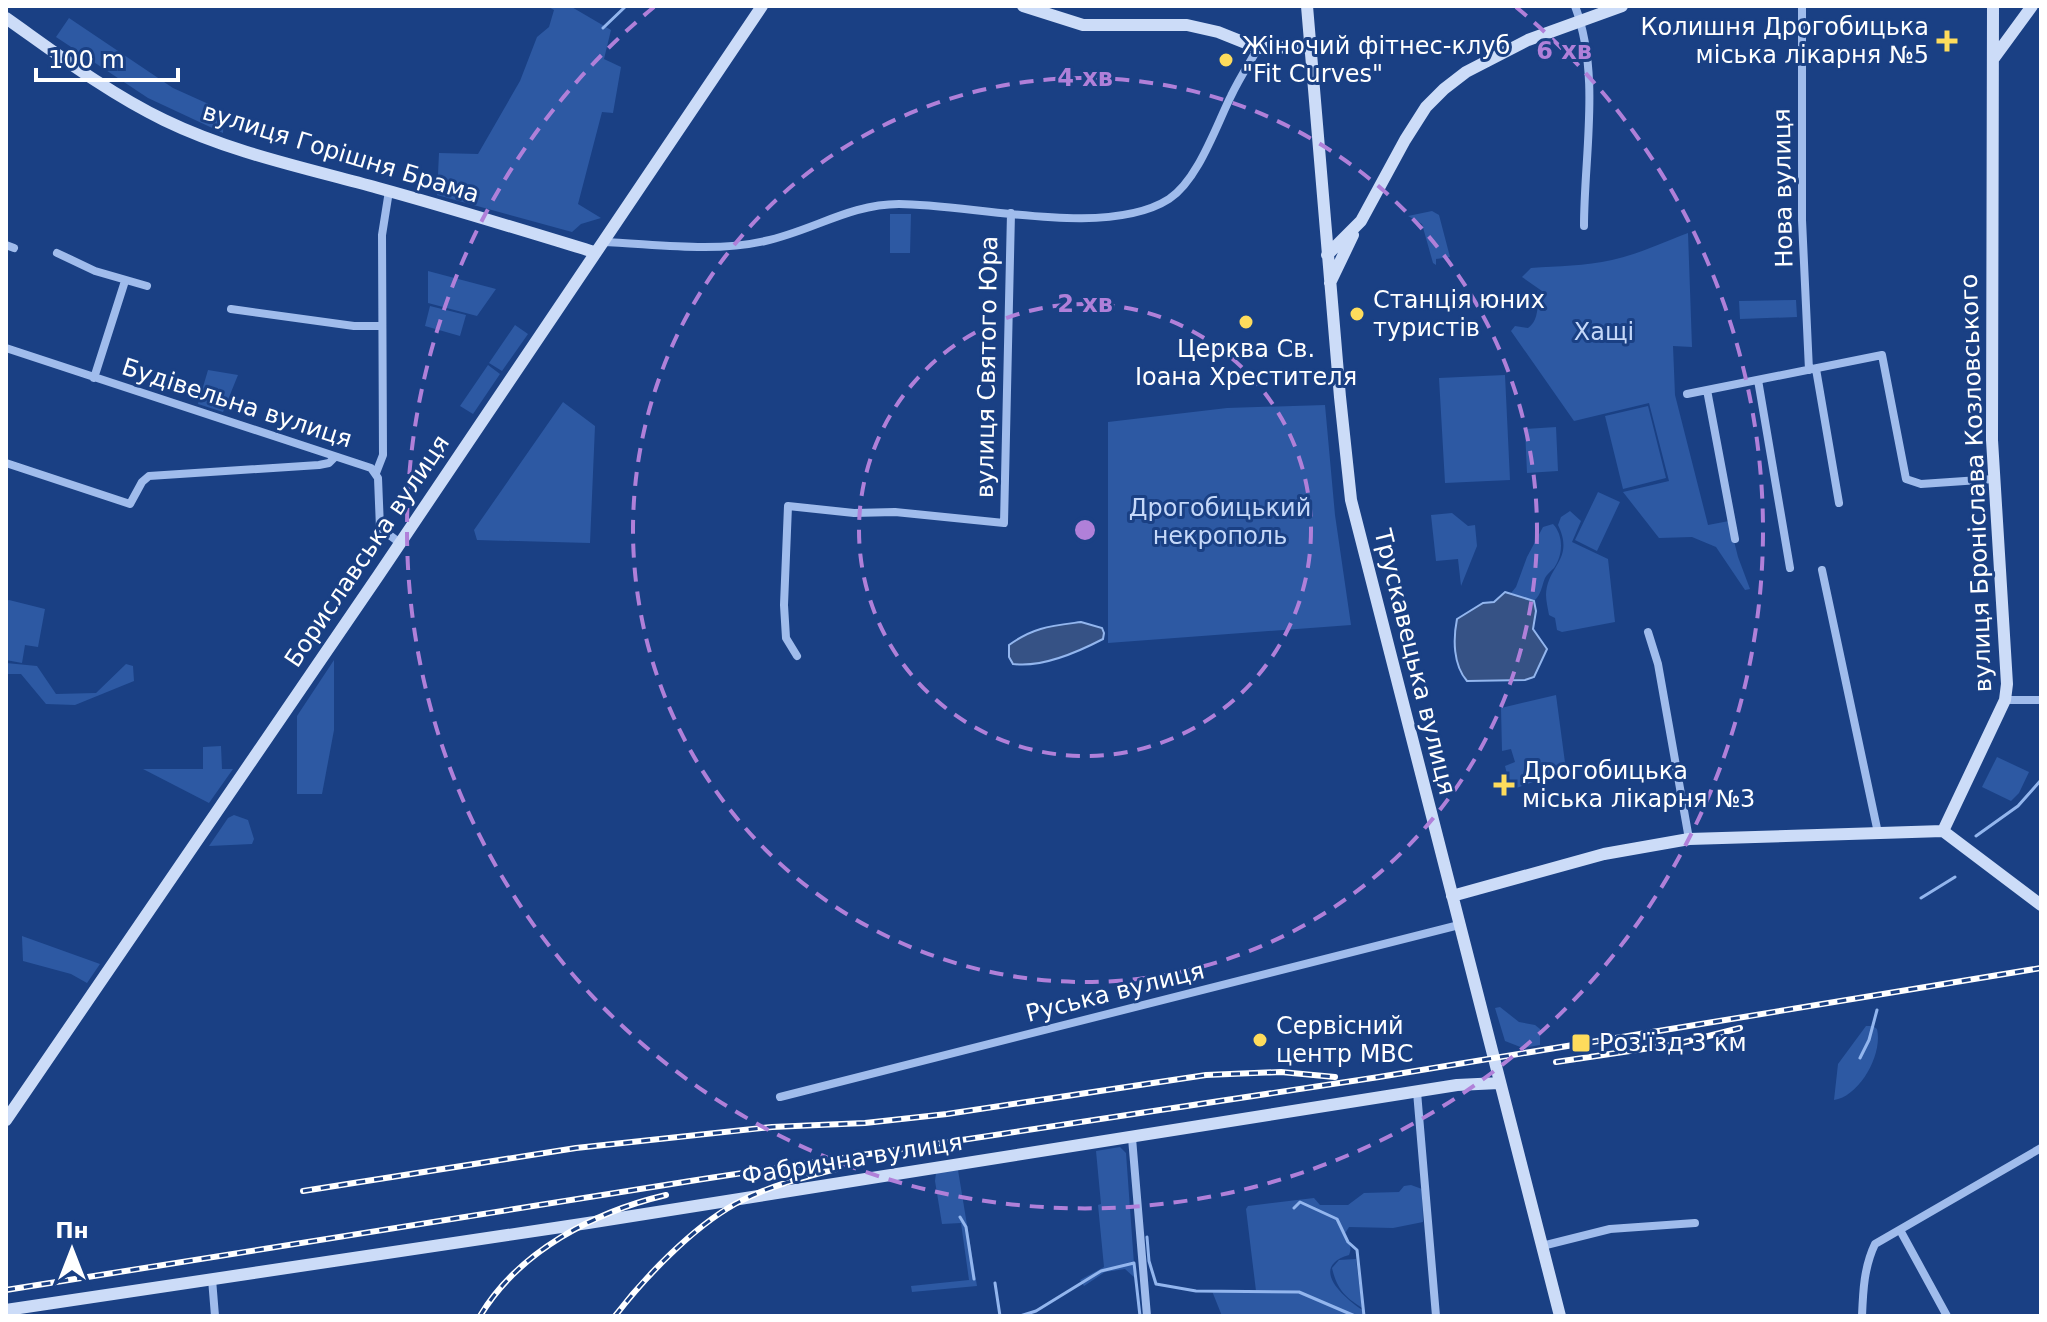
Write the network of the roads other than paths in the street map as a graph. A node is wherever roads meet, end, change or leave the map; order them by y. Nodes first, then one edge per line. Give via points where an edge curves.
1 (762, 6) edge
2 (1023, 6) edge
3 (1307, 6) edge
4 (1622, 6) edge
5 (1802, 6) edge
6 (1993, 6) edge
7 (2040, 6) edge
8 (2029, 11) edge
9 (1578, 12) edge
10 (6, 18) edge
11 (1310, 47) junction
12 (1258, 48) junction
13 (1994, 58) junction
14 (389, 191) junction
15 (1011, 213) junction
16 (1584, 226) dead end
17 (1355, 229) junction
18 (1326, 236) junction
19 (598, 247) junction
20 (57, 253) dead end
21 (1327, 255) junction
22 (125, 281) junction
23 (1330, 283) junction
24 (147, 286) dead end
25 (231, 309) dead end
26 (382, 326) junction
27 (6, 348) edge
28 (1812, 369) junction
29 (94, 378) junction
30 (1758, 380) junction
31 (1707, 390) junction
32 (1687, 394) dead end
33 (335, 457) junction
34 (6, 463) edge
35 (376, 473) junction
36 (1994, 479) junction
37 (1839, 503) dead end
38 (1735, 539) dead end
39 (400, 543) junction
40 (1790, 568) dead end
41 (1822, 570) dead end
42 (1648, 632) dead end
43 (797, 656) dead end
44 (2005, 700) junction
45 (2041, 700) edge
46 (1943, 831) junction
47 (1878, 833) junction
48 (1689, 839) junction
49 (1452, 896) junction
50 (2041, 905) edge
51 (1459, 925) junction
52 (1499, 1083) junction
53 (1417, 1092) junction
54 (780, 1097) dead end
55 (6, 1120) edge
56 (1132, 1138) junction
57 (2041, 1148) edge
58 (1695, 1223) dead end
59 (1900, 1230) junction
60 (1542, 1246) junction
61 (212, 1279) junction
62 (6, 1310) edge
63 (215, 1316) edge
64 (1147, 1316) edge
65 (1436, 1316) edge
66 (1560, 1316) edge
67 (1862, 1316) edge
68 (1947, 1316) edge

1 - 19 street, Бориславська вулиця
2 - 12 street via 1083,25 1187,25
3 - 11 street, Трускавецька вулиця
4 - 9 street
5 - 28 street, Нова вулиця via 1802,220
6 - 8 street via 2008,20
6 - 13 street, вулиця Броніслава Козловського
7 - 8 street
8 - 13 street
9 - 16 street via 1588,96
9 - 17 street via 1444,89 1405,140
10 - 14 street, вулиця Горішня Брама via 125,99 174,125 245,151
11 - 12 street
11 - 18 street, Трускавецька вулиця
12 - 15 street, вулиця Святого Юра via 1191,175 1169,198 1141,211 1107,216
13 - 36 street, вулиця Броніслава Козловського
14 - 19 street, вулиця Горішня Брама
14 - 26 street via 382,235
15 - 19 street, вулиця Святого Юра via 886,205 849,211 788,235 739,246
15 - 43 street, вулиця Святого Юра via 1004,523 788,506 784,605 786,638
17 - 18 street
17 - 21 street
17 - 23 street
18 - 21 street, Трускавецька вулиця
19 - 39 street, Бориславська вулиця
20 - 22 street
21 - 23 street, Трускавецька вулиця
22 - 24 street
22 - 29 street
23 - 49 street, Трускавецька вулиця via 1351,500
25 - 26 street
26 - 35 street via 383,455
27 - 29 street, Будівельна вулиця
28 - 30 street
28 - 36 street via 1882,355 1909,482
28 - 37 street, Нова вулиця
29 - 33 street, Будівельна вулиця
30 - 31 street
30 - 40 street
31 - 32 street
31 - 38 street
33 - 34 street via 319,465 149,476 130,504
33 - 35 street, Будівельна вулиця
35 - 39 street, Будівельна вулиця via 378,524
36 - 44 street, вулиця Броніслава Козловського via 2007,659
39 - 55 street, Бориславська вулиця
41 - 47 street
42 - 48 street
44 - 45 street
44 - 46 street, вулиця Броніслава Козловського
46 - 47 street
46 - 50 street
47 - 48 street
48 - 49 street via 1604,854
49 - 51 street, Трускавецька вулиця
51 - 52 street, Трускавецька вулиця
51 - 54 street, Руська вулиця
52 - 53 street, Фабрична вулиця
52 - 60 street, Трускавецька вулиця
53 - 56 street, Фабрична вулиця
53 - 65 street
56 - 61 street, Фабрична вулиця
56 - 64 street
57 - 59 street
58 - 60 street via 1610,1229
59 - 67 street via 1875,1244 1869,1256
59 - 68 street
60 - 66 street, Трускавецька вулиця
61 - 62 street, Фабрична вулиця
61 - 63 street

